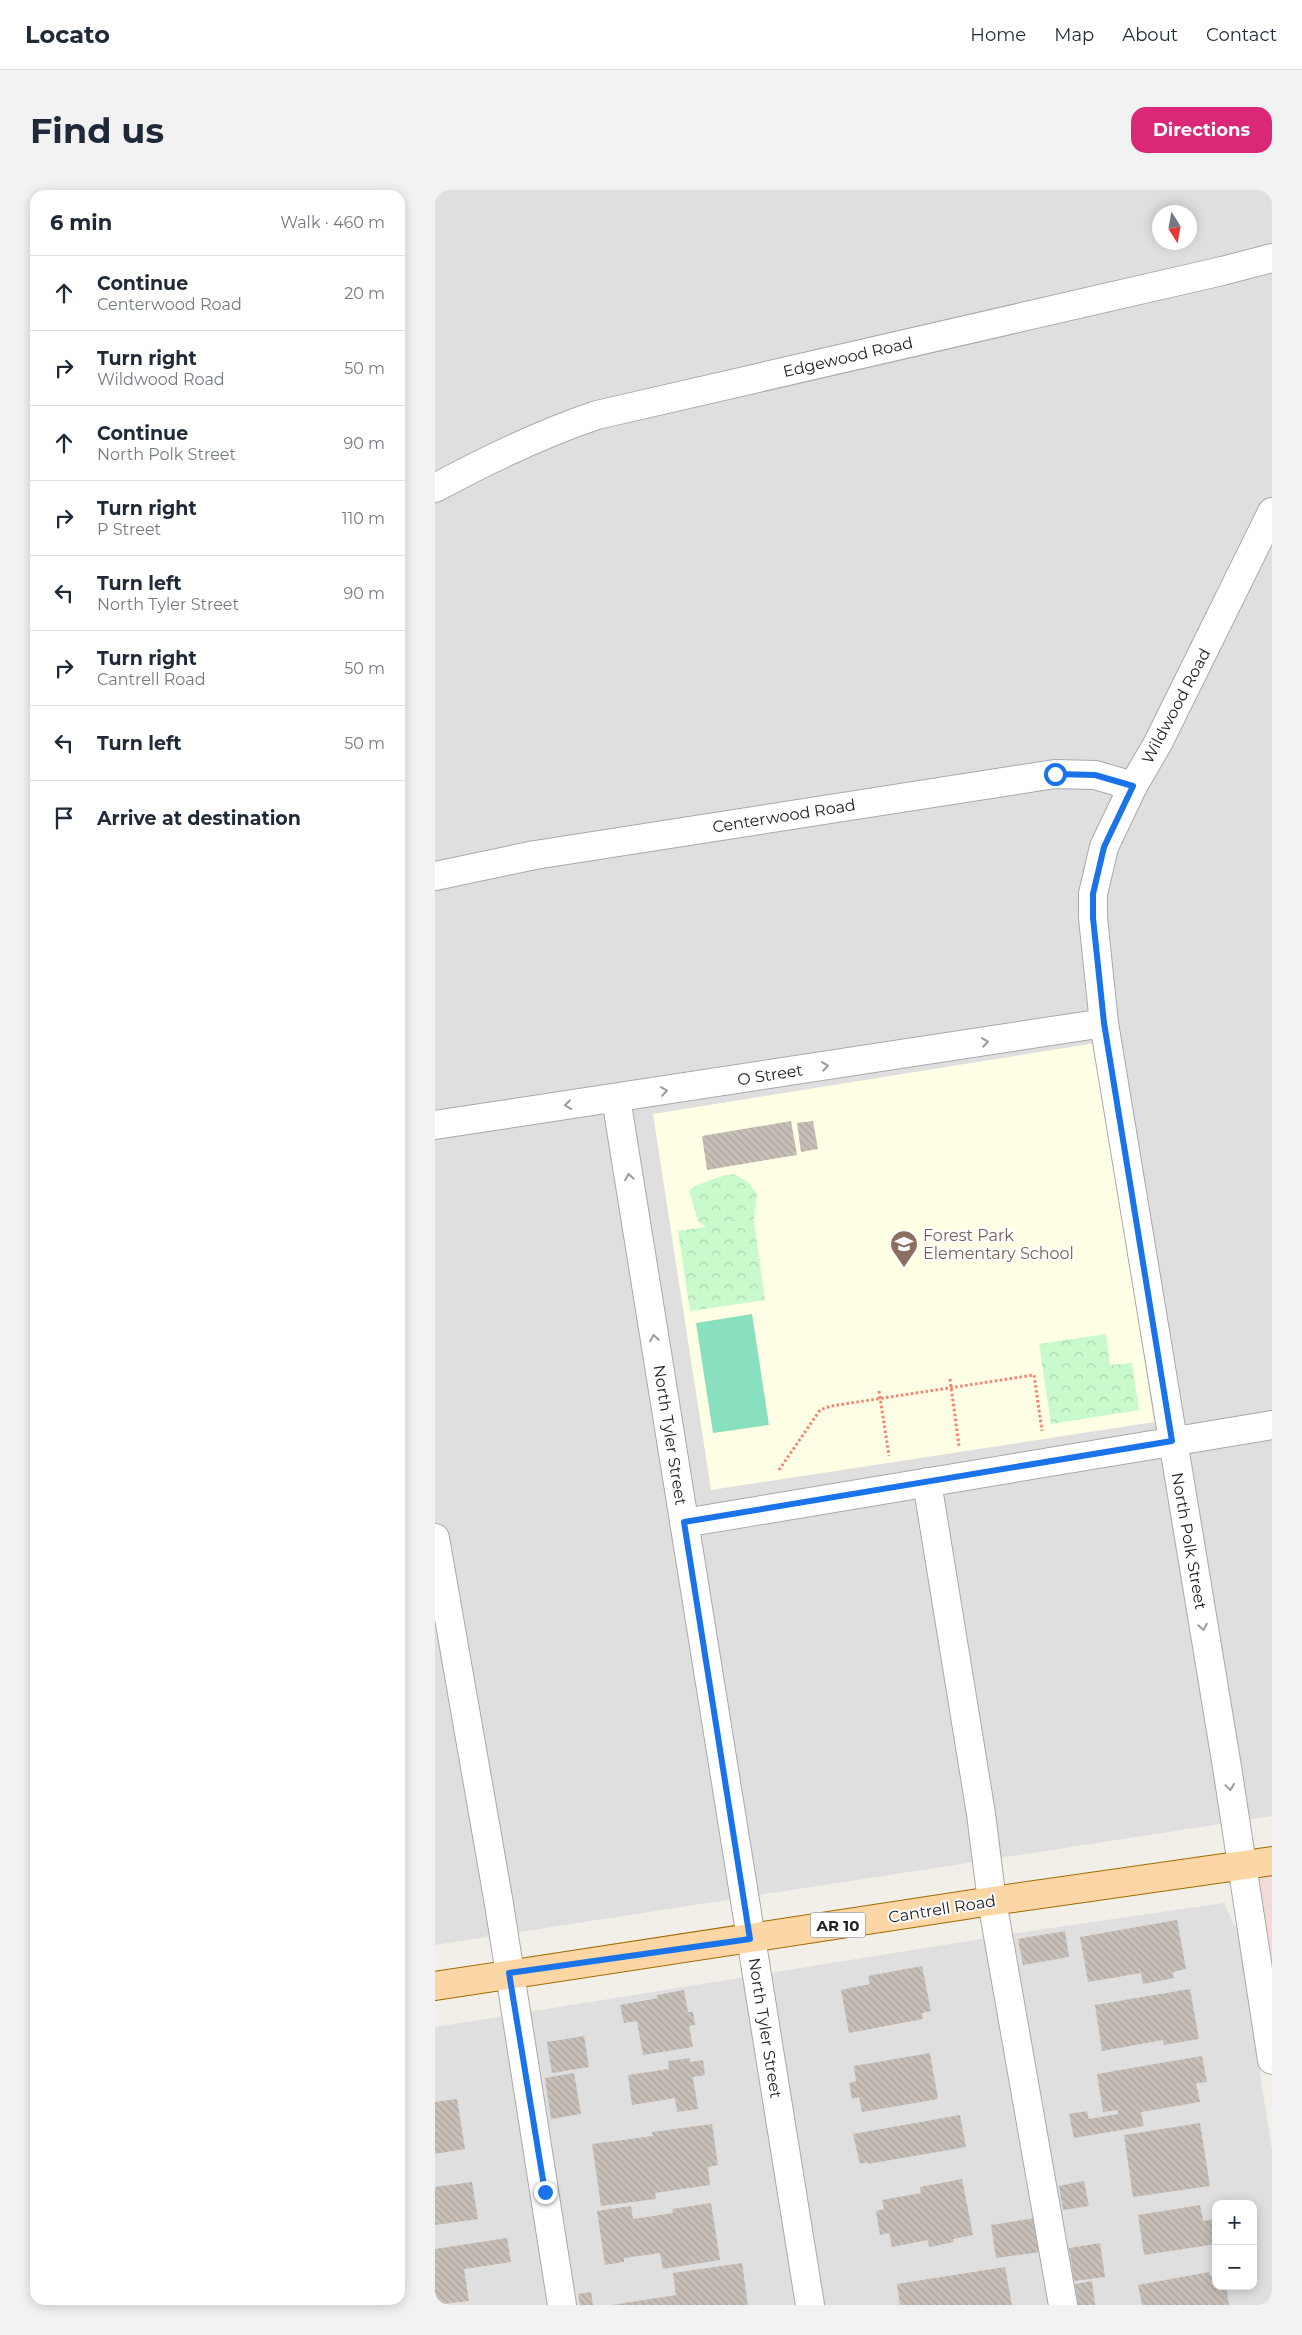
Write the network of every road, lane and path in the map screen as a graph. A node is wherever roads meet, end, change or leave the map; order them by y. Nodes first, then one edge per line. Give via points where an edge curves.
1 (1272, 258) edge
2 (435, 488) edge
3 (1272, 512) edge
4 (1133, 786) junction
5 (435, 876) edge
6 (1104, 1023) junction
7 (616, 1098) junction
8 (435, 1125) edge
9 (950, 1379) dead end
10 (951, 1388) junction
11 (879, 1391) dead end
12 (881, 1399) junction
13 (1272, 1425) edge
14 (1042, 1431) dead end
15 (1172, 1441) junction
16 (959, 1447) dead end
17 (889, 1456) dead end
18 (779, 1470) dead end
19 (927, 1482) junction
20 (684, 1522) junction
21 (435, 1538) edge
22 (1272, 1861) edge
23 (1241, 1866) junction
24 (992, 1901) junction
25 (750, 1939) junction
26 (509, 1973) junction
27 (435, 1986) edge
28 (1272, 2060) edge
29 (562, 2305) edge
30 (810, 2305) edge
31 (1063, 2305) edge

1 - 2 street, Edgewood Road via 605,413 557,428
3 - 4 street, Wildwood Road via 1158,743
4 - 5 street, Centerwood Road via 1095,775 1055,774 535,855
4 - 6 street, Wildwood Road via 1104,847 1093,894
7 -> 6 street, O Street
6 - 15 street, North Polk Street
7 -> 8 street, O Street
20 -> 7 street, North Tyler Street
9 - 10 path
10 - 12 path
10 - 14 path via 1034,1375
10 - 16 path
11 - 12 path
12 - 17 path
12 - 18 path via 820,1410
13 - 15 street
15 - 19 street
15 -> 23 street, North Polk Street
19 - 20 street
19 - 24 street via 980,1804
20 - 25 street, North Tyler Street
21 - 26 street
22 - 23 main road, Cantrell Road / AR 10
23 - 24 main road, Cantrell Road / AR 10
23 - 28 street, North Polk Street
24 - 25 main road, Cantrell Road / AR 10
24 - 31 street
25 - 26 main road, Cantrell Road / AR 10
25 - 30 street, North Tyler Street
26 - 27 main road, Cantrell Road / AR 10
26 - 29 street

